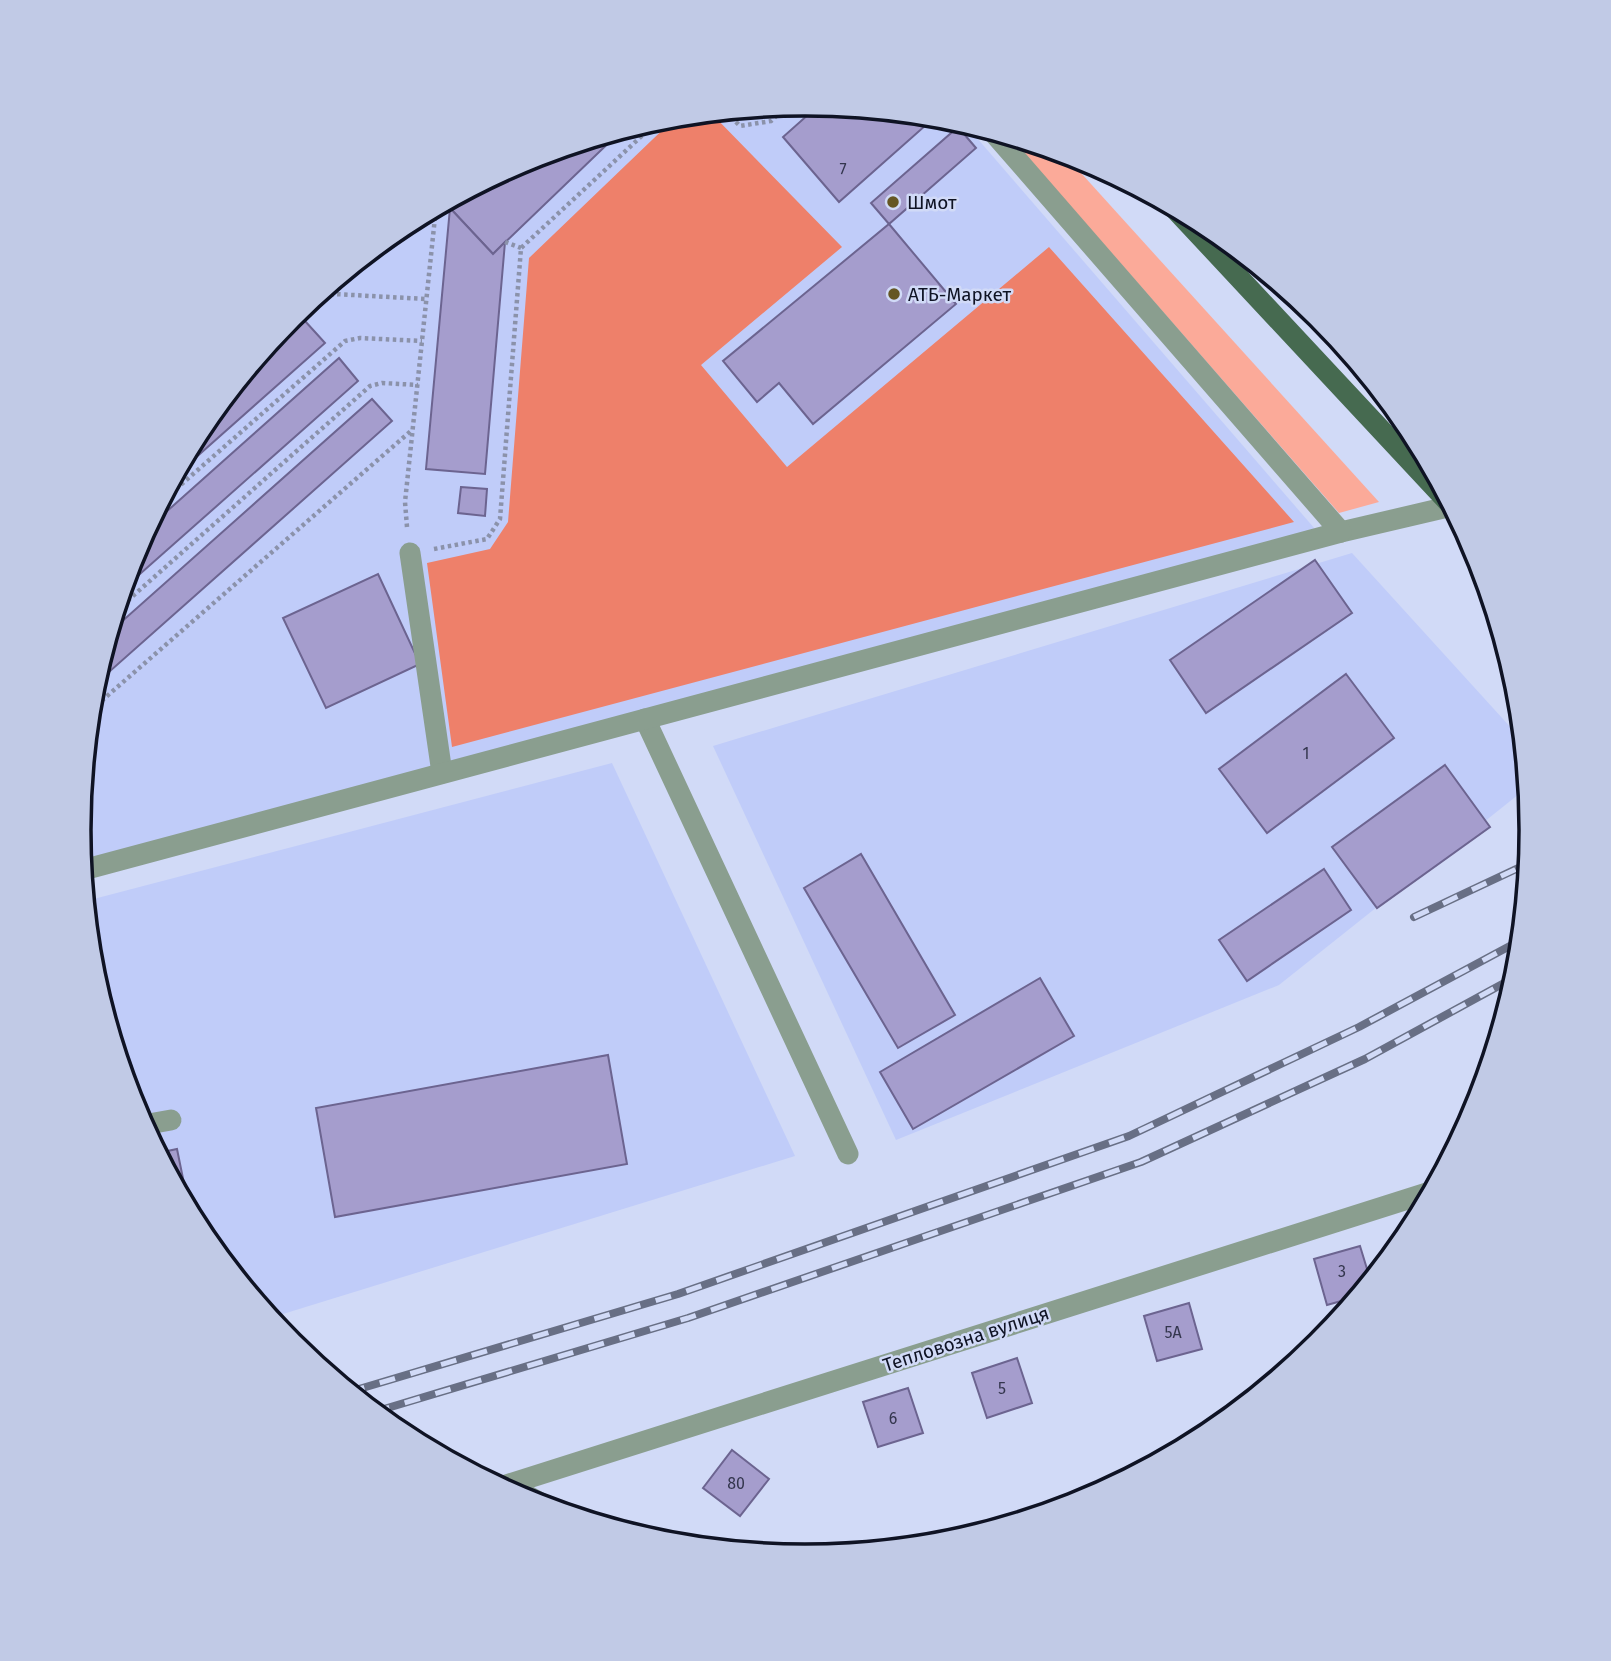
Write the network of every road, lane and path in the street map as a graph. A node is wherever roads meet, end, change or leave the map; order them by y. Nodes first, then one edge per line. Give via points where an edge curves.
1 (775, 117) edge
2 (734, 120) edge
3 (643, 135) edge
4 (1003, 144) edge
5 (435, 220) edge
6 (1198, 233) edge
7 (505, 242) dead end
8 (521, 248) junction
9 (333, 294) edge
10 (426, 299) junction
11 (422, 341) junction
12 (418, 385) junction
13 (413, 429) junction
14 (1428, 480) edge
15 (181, 485) edge
16 (1443, 508) edge
17 (1341, 532) junction
18 (410, 553) junction
19 (130, 599) edge
20 (103, 700) edge
21 (645, 719) junction
22 (442, 774) junction
23 (93, 867) edge
24 (171, 1120) dead end
25 (154, 1123) edge
26 (848, 1154) dead end
27 (1420, 1195) edge
28 (514, 1483) edge

1 - 2 path via 740,126
3 - 8 path
4 - 17 street
5 - 10 path
6 - 14 main road, bridge
7 - 8 path
8 - 18 path via 500,519 487,540
9 - 10 path
10 - 11 path
11 - 12 path
11 - 15 path via 345,341
12 - 13 path
12 - 19 path via 370,386
13 - 18 path via 405,502
13 - 20 path
16 - 17 street
17 - 21 street
18 - 22 street
21 - 22 street
21 - 26 street
22 - 23 street
24 - 25 street
27 - 28 street, Тепловозна вулиця

